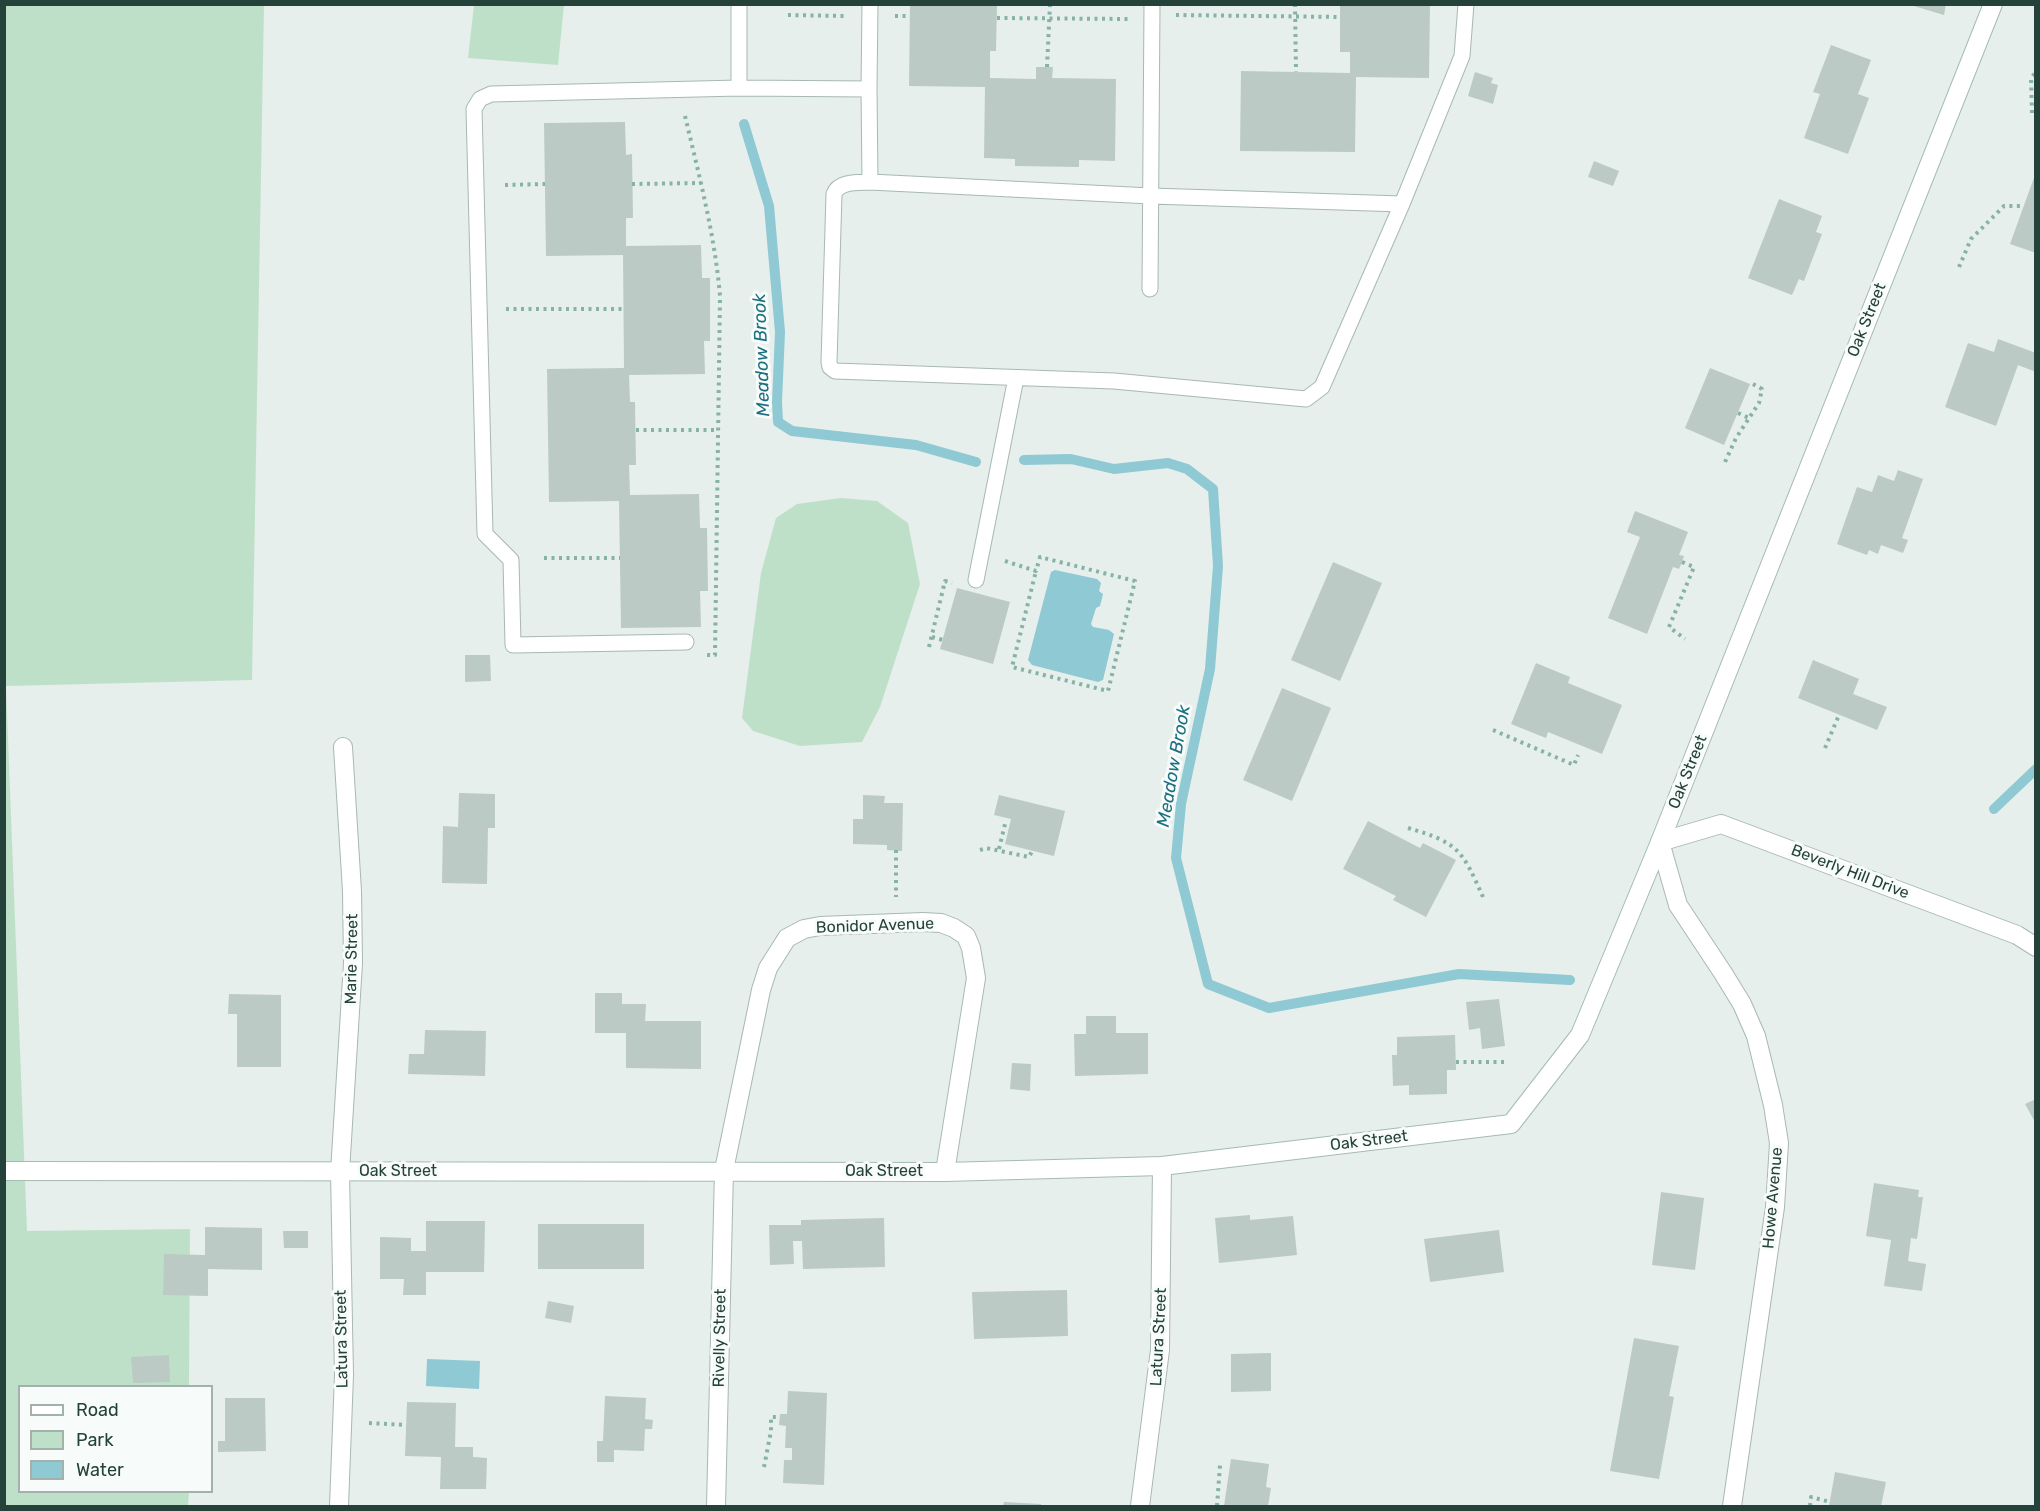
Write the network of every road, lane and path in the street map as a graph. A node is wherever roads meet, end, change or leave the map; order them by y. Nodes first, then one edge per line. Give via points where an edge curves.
1 (739, 4) edge
2 (870, 4) edge
3 (1050, 4) edge
4 (1295, 4) edge
5 (1466, 4) edge
6 (1993, 4) edge
7 (1152, 13) edge
8 (1295, 16) junction
9 (1340, 17) dead end
10 (997, 18) dead end
11 (1049, 18) junction
12 (1047, 68) dead end
13 (1296, 72) dead end
14 (2036, 72) edge
15 (738, 88) junction
16 (869, 89) junction
17 (2032, 113) dead end
18 (685, 116) dead end
19 (870, 182) junction
20 (701, 183) junction
21 (545, 184) dead end
22 (632, 184) dead end
23 (505, 185) dead end
24 (1151, 196) junction
25 (1402, 204) junction
26 (2024, 206) dead end
27 (1959, 267) dead end
28 (1150, 289) dead end
29 (506, 309) dead end
30 (623, 309) dead end
31 (1016, 378) junction
32 (1753, 384) dead end
33 (1738, 413) dead end
34 (1749, 418) junction
35 (636, 430) dead end
36 (718, 430) junction
37 (1725, 462) dead end
38 (981, 554) junction
39 (544, 558) dead end
40 (620, 558) dead end
41 (1682, 562) dead end
42 (1036, 571) junction
43 (976, 580) joint
44 (932, 637) junction
45 (1685, 639) dead end
46 (943, 640) dead end
47 (687, 642) joint
48 (929, 647) dead end
49 (1839, 715) dead end
50 (1493, 730) dead end
51 (343, 747) dead end
52 (1826, 748) dead end
53 (1578, 755) dead end
54 (1006, 820) dead end
55 (1408, 828) dead end
56 (1660, 842) junction
57 (999, 849) junction
58 (896, 850) dead end
59 (980, 850) dead end
60 (1032, 850) dead end
61 (1483, 897) dead end
62 (896, 923) junction
63 (2036, 947) edge
64 (1456, 1062) dead end
65 (1506, 1062) dead end
66 (1162, 1166) junction
67 (724, 1170) junction
68 (4, 1171) edge
69 (340, 1172) junction
70 (945, 1172) junction
71 (780, 1417) dead end
72 (368, 1423) dead end
73 (406, 1425) dead end
74 (1220, 1465) dead end
75 (764, 1467) dead end
76 (1830, 1502) dead end
77 (339, 1506) edge
78 (716, 1506) edge
79 (1140, 1506) edge
80 (1217, 1506) edge
81 (1732, 1506) edge
82 (1810, 1506) edge

1 - 15 lane
2 - 16 lane
3 - 11 path
4 - 8 path
5 - 25 lane via 1462,56
6 - 56 street, Oak Street
7 - 8 path
7 - 11 path
7 - 24 lane
8 - 9 path
8 - 13 path
10 - 11 path
11 - 12 path
14 - 17 path via 2031,78
15 - 16 lane
15 - 47 lane via 491,94 480,99 474,109 485,534 511,560 513,645
16 - 19 lane
18 - 20 path
19 - 24 lane
19 - 31 lane via 842,184 834,194 830,367 835,371
20 - 22 path
20 - 36 path via 720,296
21 - 23 path
24 - 25 lane
24 - 28 lane
25 - 31 lane via 1322,387 1306,399 1114,381
26 - 27 path via 2004,206 1971,238
29 - 30 path
31 - 38 lane
32 - 34 path via 1762,389
33 - 34 path
34 - 37 path
35 - 36 path
36 - 47 path via 715,655 698,655
38 - 42 path
38 - 43 lane
39 - 40 path
41 - 45 path via 1694,567 1669,627
42 - 42 path via 1040,557 1135,581 1108,691 1012,667
43 - 44 path via 957,584 945,581
44 - 46 path
44 - 48 path
49 - 52 path
50 - 53 path via 1574,765
51 - 69 street, Marie Street via 354,963
54 - 57 path
55 - 61 path via 1452,845 1467,860
56 - 63 street, Beverly Hill Drive via 1721,824 2017,935
56 - 66 street, Oak Street via 1580,1035 1511,1124
56 - 81 street, Howe Avenue via 1678,905 1724,973 1756,1036 1779,1143 1775,1207
57 - 59 path
57 - 60 path via 1029,857
58 - 62 path
62 - 67 street, Bonidor Avenue via 804,929 780,948 761,990
62 - 70 street, Bonidor Avenue via 932,922 954,928 966,936 974,962 976,978
64 - 65 path
66 - 70 street, Oak Street
66 - 79 street, Latura Street via 1160,1350
67 - 69 street, Oak Street
67 - 70 street, Oak Street
67 - 78 street, Rivelly Street
68 - 69 street, Oak Street
69 - 77 street, Latura Street via 344,1376
71 - 75 path via 771,1416
72 - 73 path
74 - 80 path
76 - 82 path via 1811,1497

